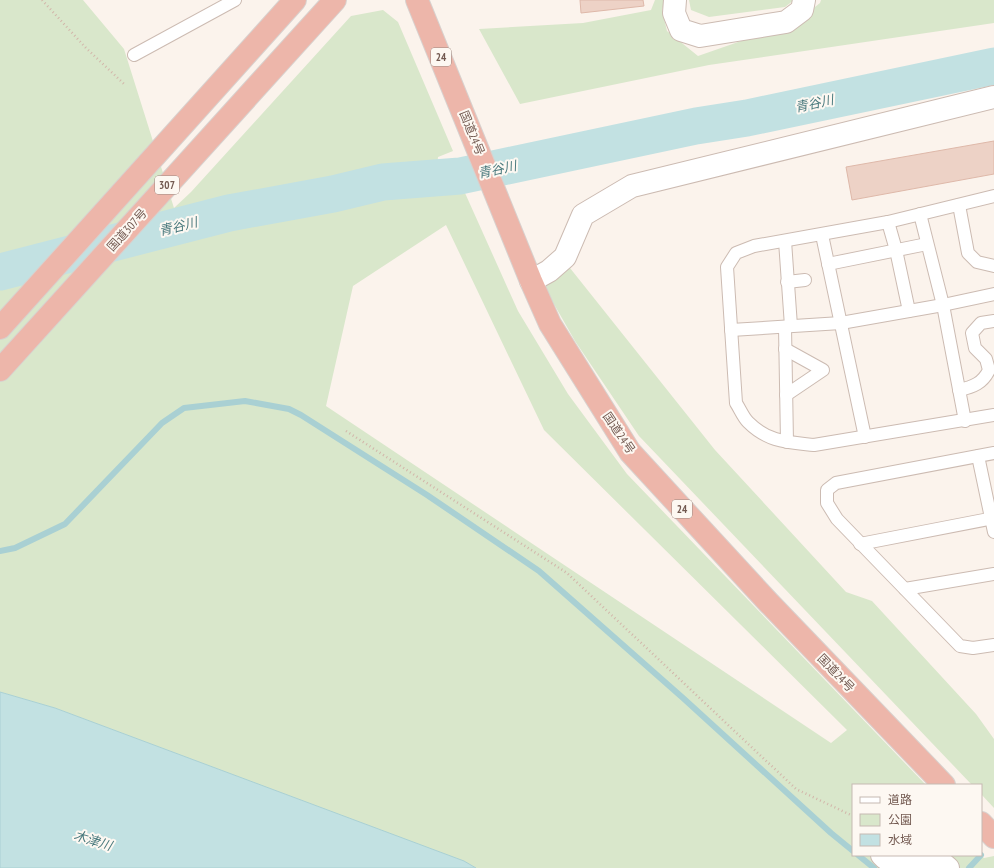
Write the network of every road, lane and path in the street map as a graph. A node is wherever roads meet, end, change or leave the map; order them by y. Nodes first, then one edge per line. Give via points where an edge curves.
1 (42, 0) edge
2 (235, 0) edge
3 (295, 0) edge
4 (335, 0) edge
5 (417, 0) edge
6 (675, 0) edge
7 (804, 0) edge
8 (134, 55) dead end
9 (125, 85) dead end
10 (994, 97) edge
11 (994, 196) edge
12 (959, 205) junction
13 (920, 214) junction
14 (888, 222) junction
15 (822, 235) junction
16 (785, 241) junction
17 (927, 244) junction
18 (896, 250) junction
19 (828, 264) junction
20 (994, 266) edge
21 (805, 280) dead end
22 (531, 281) junction
23 (787, 282) junction
24 (994, 294) edge
25 (943, 305) junction
26 (909, 311) junction
27 (994, 320) edge
28 (841, 323) junction
29 (788, 327) junction
30 (0, 328) edge
31 (730, 330) junction
32 (785, 349) junction
33 (0, 370) edge
34 (959, 390) junction
35 (786, 394) junction
36 (994, 415) edge
37 (965, 421) junction
38 (346, 431) dead end
39 (865, 437) junction
40 (787, 442) junction
41 (994, 453) edge
42 (978, 456) junction
43 (993, 518) edge
44 (994, 532) edge
45 (860, 544) junction
46 (994, 574) edge
47 (905, 589) junction
48 (994, 645) edge
49 (943, 784) edge
50 (852, 816) edge
51 (982, 824) edge
52 (994, 837) edge
53 (883, 856) edge
54 (948, 868) edge

1 - 9 path via 86,48
2 - 8 lane
3 - 30 highway, 307
4 - 33 highway, 国道307号 / 307
5 - 22 highway, 国道24号 / 24
6 - 7 street via 674,13 681,30 700,36 786,22 802,10
10 - 22 street via 632,186 583,215 565,257 549,271
11 - 12 lane
12 - 13 lane
12 - 20 lane via 968,253 978,262
13 - 14 lane
13 - 17 lane
14 - 15 lane
14 - 18 lane
15 - 16 lane
15 - 19 lane
16 - 23 lane
16 - 31 lane via 754,246 736,253 727,266
17 - 18 lane
17 - 25 lane
18 - 19 lane
18 - 26 lane
19 - 28 lane
21 - 23 lane
22 - 49 highway, 国道24号 / 24 via 550,324 630,452 769,603
23 - 29 lane
24 - 25 lane
25 - 26 lane
25 - 34 lane
26 - 28 lane
27 - 34 lane via 981,323 972,333 975,348 986,359 989,370 985,378 974,386
28 - 29 lane
28 - 39 lane
29 - 31 lane
29 - 32 lane
31 - 40 lane via 736,403 747,421 770,438
32 - 35 lane
32 - 35 lane via 823,370
34 - 37 lane
35 - 40 lane
36 - 37 lane
37 - 39 lane
38 - 50 path via 567,573 796,790
39 - 40 lane via 814,445
41 - 42 lane
42 - 43 lane
42 - 45 lane via 836,483 827,490 827,503 837,520
43 - 44 lane
43 - 45 lane
45 - 47 lane
46 - 47 lane
47 - 48 lane via 960,646 973,648
51 - 52 highway
53 - 54 street via 941,862

